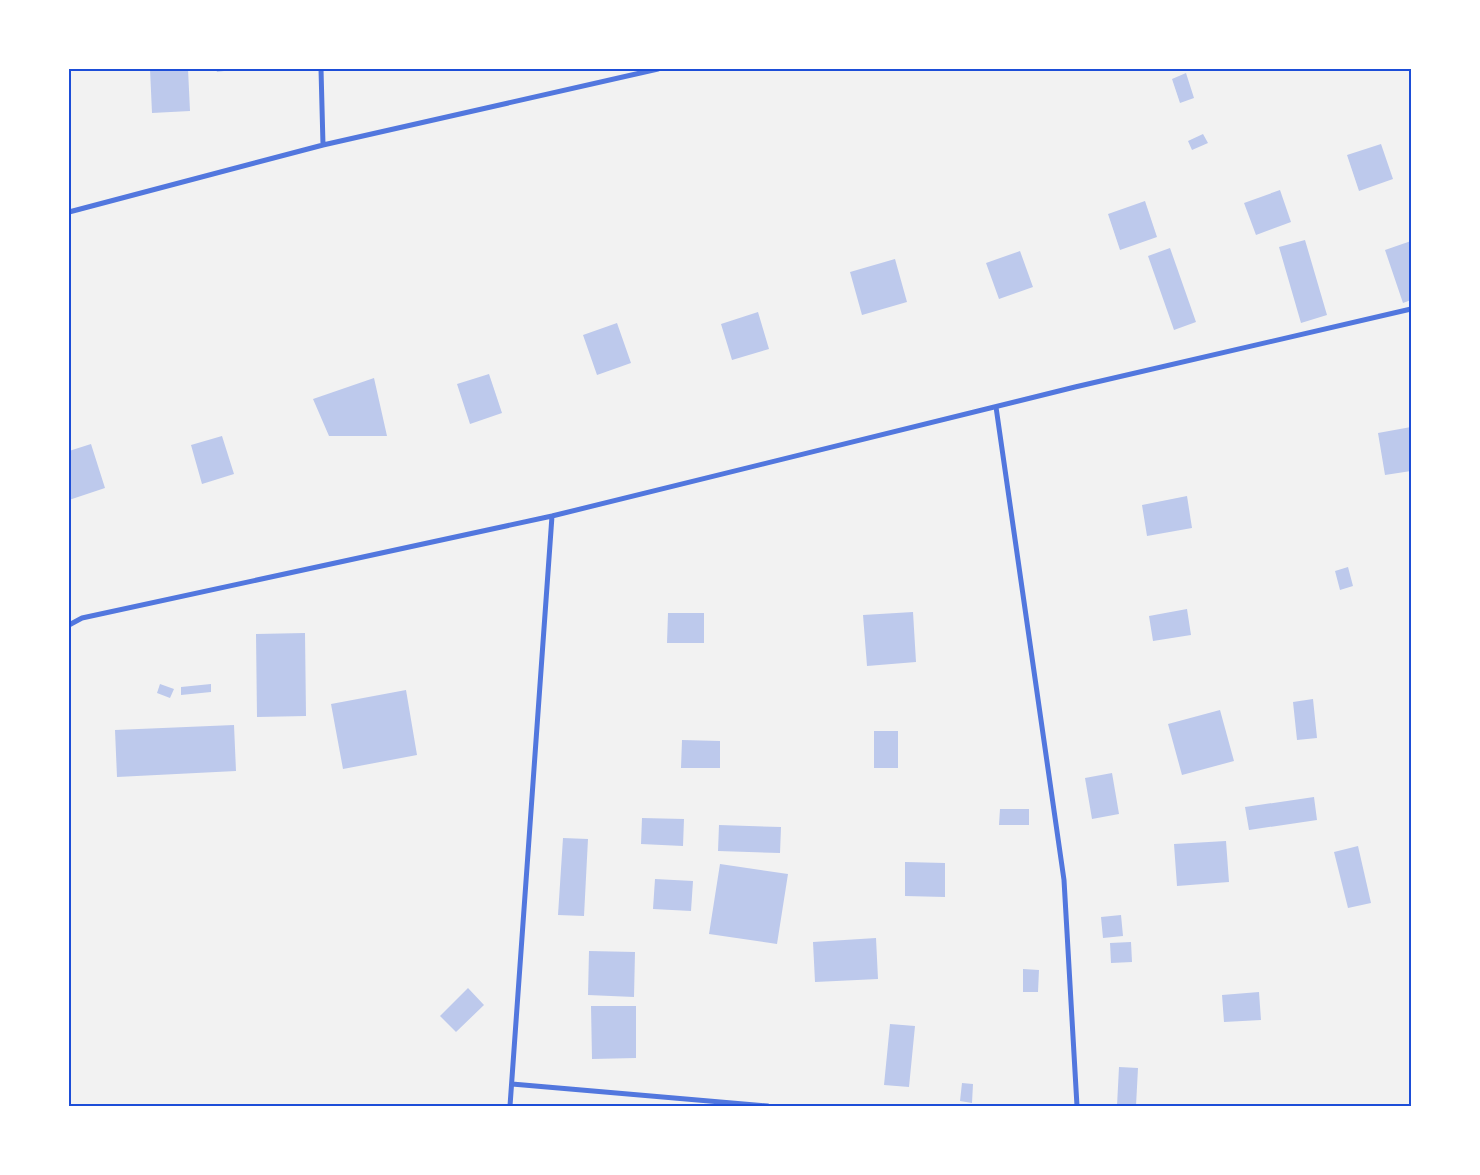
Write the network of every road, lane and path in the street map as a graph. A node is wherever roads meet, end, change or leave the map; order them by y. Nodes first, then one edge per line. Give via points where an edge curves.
1 (321, 69) edge
2 (658, 69) edge
3 (323, 145) junction
4 (69, 212) edge
5 (1411, 310) edge
6 (996, 407) junction
7 (552, 516) junction
8 (69, 625) edge
9 (512, 1084) junction
10 (510, 1106) edge
11 (768, 1106) edge
12 (1077, 1106) edge

1 - 3 street
2 - 3 street
3 - 4 street
5 - 6 street
6 - 7 street
6 - 12 street via 1064,880
7 - 8 street via 82,618
7 - 9 street
9 - 10 street
9 - 11 street

